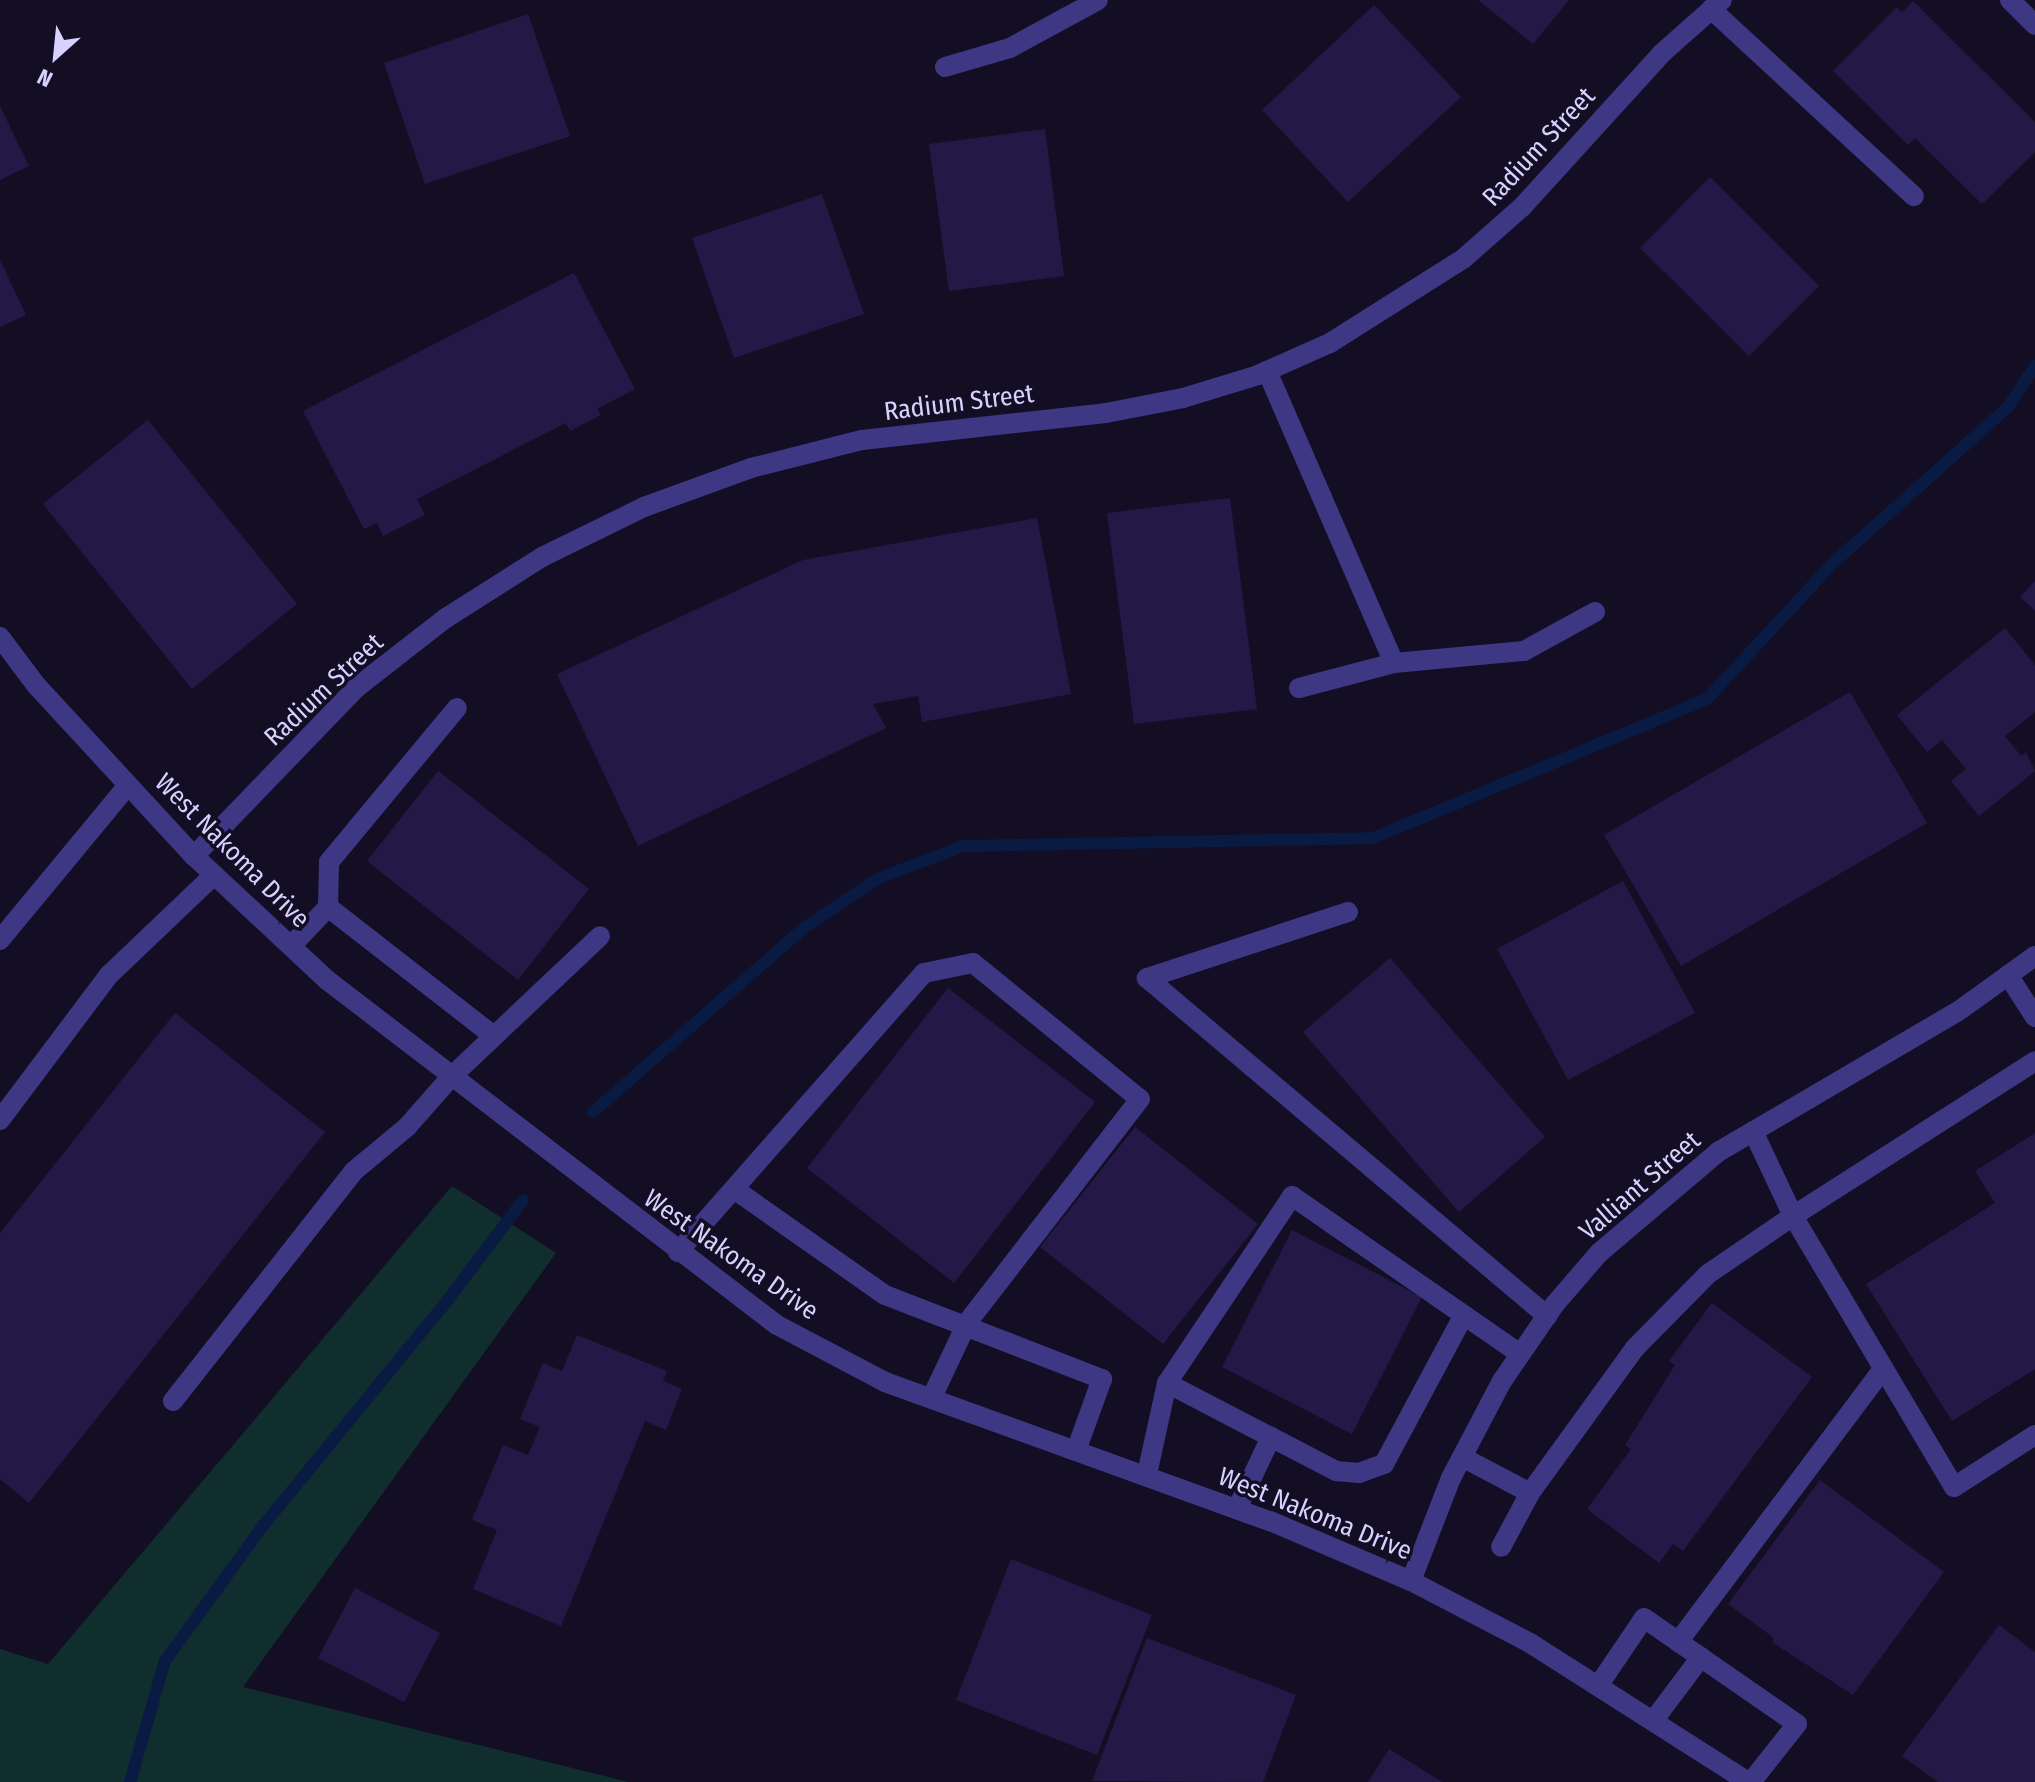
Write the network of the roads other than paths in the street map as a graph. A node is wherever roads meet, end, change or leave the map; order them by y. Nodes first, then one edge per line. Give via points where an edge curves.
1 (1098, 0) edge
2 (2010, 0) edge
3 (1717, 5) edge
4 (2035, 25) edge
5 (945, 67) dead end
6 (1914, 196) dead end
7 (1267, 371) junction
8 (1595, 612) dead end
9 (0, 637) edge
10 (1394, 663) junction
11 (1299, 688) dead end
12 (457, 708) dead end
13 (128, 785) junction
14 (194, 856) junction
15 (214, 875) junction
16 (328, 907) junction
17 (1348, 912) dead end
18 (600, 936) dead end
19 (0, 940) edge
20 (291, 946) junction
21 (2035, 956) edge
22 (2008, 975) junction
23 (2035, 1017) edge
24 (494, 1036) junction
25 (2035, 1061) edge
26 (451, 1077) junction
27 (0, 1120) edge
28 (1753, 1131) junction
29 (734, 1189) junction
30 (1793, 1216) junction
31 (678, 1252) junction
32 (1464, 1315) junction
33 (1547, 1316) junction
34 (967, 1323) junction
35 (1520, 1354) junction
36 (1883, 1369) junction
37 (1167, 1383) junction
38 (932, 1397) junction
39 (173, 1401) dead end
40 (2035, 1435) edge
41 (1271, 1437) junction
42 (1077, 1448) junction
43 (1462, 1457) junction
44 (1147, 1474) junction
45 (1530, 1493) junction
46 (1237, 1509) junction
47 (1501, 1547) dead end
48 (1411, 1581) junction
49 (1678, 1642) junction
50 (1701, 1657) junction
51 (1598, 1686) junction
52 (1653, 1721) junction
53 (1750, 1782) edge

1 - 5 street via 1010,48
2 - 4 street
3 - 6 street
3 - 7 street, Radium Street via 1661,54 1522,207 1463,259 1399,304
7 - 10 street
7 - 14 street, Radium Street via 1183,398 1106,413 862,440 751,468 644,507 542,557 446,618 356,688
8 - 10 street via 1524,651
9 - 13 street, West Nakoma Drive via 36,685
10 - 11 street
12 - 16 street via 329,862
13 - 14 street, West Nakoma Drive
13 - 19 street
14 - 15 street, West Nakoma Drive
15 - 20 street, West Nakoma Drive
15 - 27 street via 109,975
16 - 20 street
16 - 24 street
17 - 33 street via 1147,978
18 - 24 street
20 - 26 street, West Nakoma Drive
21 - 22 street, Valliant Street
22 - 23 street
22 - 28 street, Valliant Street via 1957,1012
24 - 26 street
25 - 30 street
26 - 31 street, West Nakoma Drive
26 - 39 street via 407,1127 354,1171
28 - 30 street
28 - 33 street, Valliant Street via 1656,1199 1599,1253
29 - 31 street
29 - 34 street via 885,1295
29 - 34 street via 924,973 973,963 1140,1099
30 - 36 street
30 - 45 street via 1708,1274 1635,1348
31 - 38 street, West Nakoma Drive via 777,1325 885,1382
32 - 35 street
32 - 37 street via 1292,1196
32 - 41 street via 1384,1464 1359,1473 1336,1471
33 - 35 street, Valliant Street
34 - 38 street
34 - 42 street via 1102,1379
35 - 43 street, Valliant Street
36 - 40 street via 1954,1487
36 - 49 street
37 - 41 street
37 - 44 street
38 - 42 street, West Nakoma Drive
41 - 46 street
42 - 44 street, West Nakoma Drive
43 - 45 street
43 - 48 street, Valliant Street
44 - 46 street, West Nakoma Drive
45 - 47 street
46 - 48 street, West Nakoma Drive
48 - 51 street, West Nakoma Drive via 1530,1643
49 - 50 street
49 - 51 street via 1644,1618
50 - 52 street
50 - 53 street via 1797,1724
51 - 52 street, West Nakoma Drive
52 - 53 street, West Nakoma Drive

